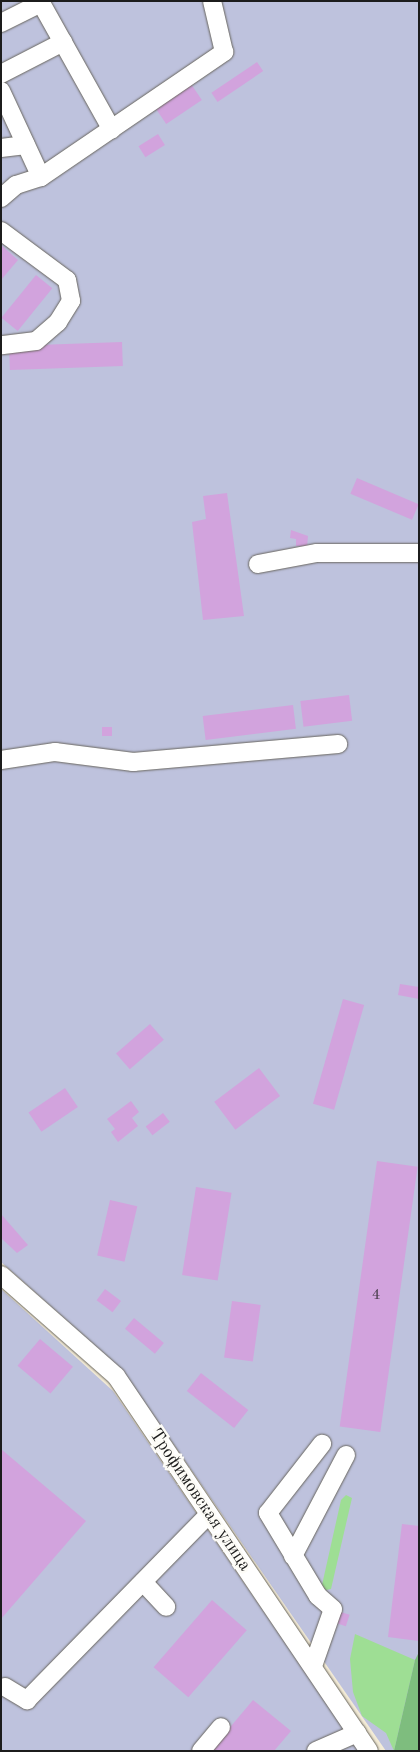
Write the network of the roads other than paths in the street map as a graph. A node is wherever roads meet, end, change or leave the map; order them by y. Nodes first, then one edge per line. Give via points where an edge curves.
1 (212, 1) edge
2 (1, 23) edge
3 (63, 42) junction
4 (1, 74) edge
5 (1, 91) edge
6 (112, 130) junction
7 (26, 145) junction
8 (1, 148) edge
9 (42, 177) junction
10 (1, 198) edge
11 (1, 231) edge
12 (1, 345) edge
13 (419, 553) edge
14 (258, 564) dead end
15 (338, 744) dead end
16 (1, 760) edge
17 (1, 1275) edge
18 (322, 1444) dead end
19 (346, 1455) dead end
20 (208, 1515) junction
21 (293, 1556) junction
22 (143, 1582) junction
23 (166, 1607) dead end
24 (313, 1666) junction
25 (5, 1688) dead end
26 (221, 1727) dead end
27 (357, 1733) junction
28 (201, 1751) edge
29 (316, 1751) edge
30 (369, 1751) edge

1 - 6 street via 224,52
2 - 3 street via 41,3
3 - 4 street
3 - 6 street
5 - 7 street
6 - 9 street
7 - 8 street
7 - 9 street
9 - 10 street via 16,186
11 - 12 street via 67,280 71,301 58,322 36,341
13 - 14 street via 317,553
15 - 16 street via 133,762 55,752
17 - 20 street, Трофимовская улица via 116,1376
18 - 21 street via 268,1513
19 - 21 street
20 - 22 street
20 - 24 street, Трофимовская улица
21 - 24 street via 318,1596 333,1610
22 - 23 street
22 - 25 street via 27,1700
24 - 27 street, Трофимовская улица
26 - 28 street
27 - 29 street
27 - 30 street, Трофимовская улица

